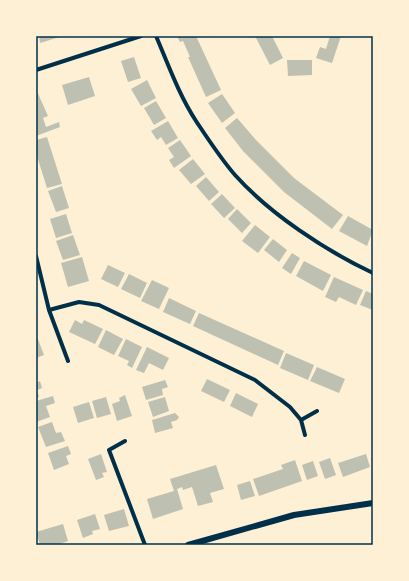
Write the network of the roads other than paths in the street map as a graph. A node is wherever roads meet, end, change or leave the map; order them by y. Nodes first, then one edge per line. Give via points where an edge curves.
1 (141, 36) edge
2 (156, 36) edge
3 (36, 70) edge
4 (36, 256) edge
5 (373, 273) edge
6 (50, 310) junction
7 (68, 362) dead end
8 (317, 411) dead end
9 (301, 420) junction
10 (306, 435) dead end
11 (125, 441) dead end
12 (373, 503) edge
13 (145, 545) edge
14 (188, 545) edge

1 - 3 street
2 - 5 street via 196,120 236,175 308,237 347,261
4 - 6 street
6 - 7 street
6 - 9 street via 79,302 98,305 255,380 290,407
8 - 9 street
9 - 10 street
11 - 13 street via 109,450
12 - 14 street via 294,515

